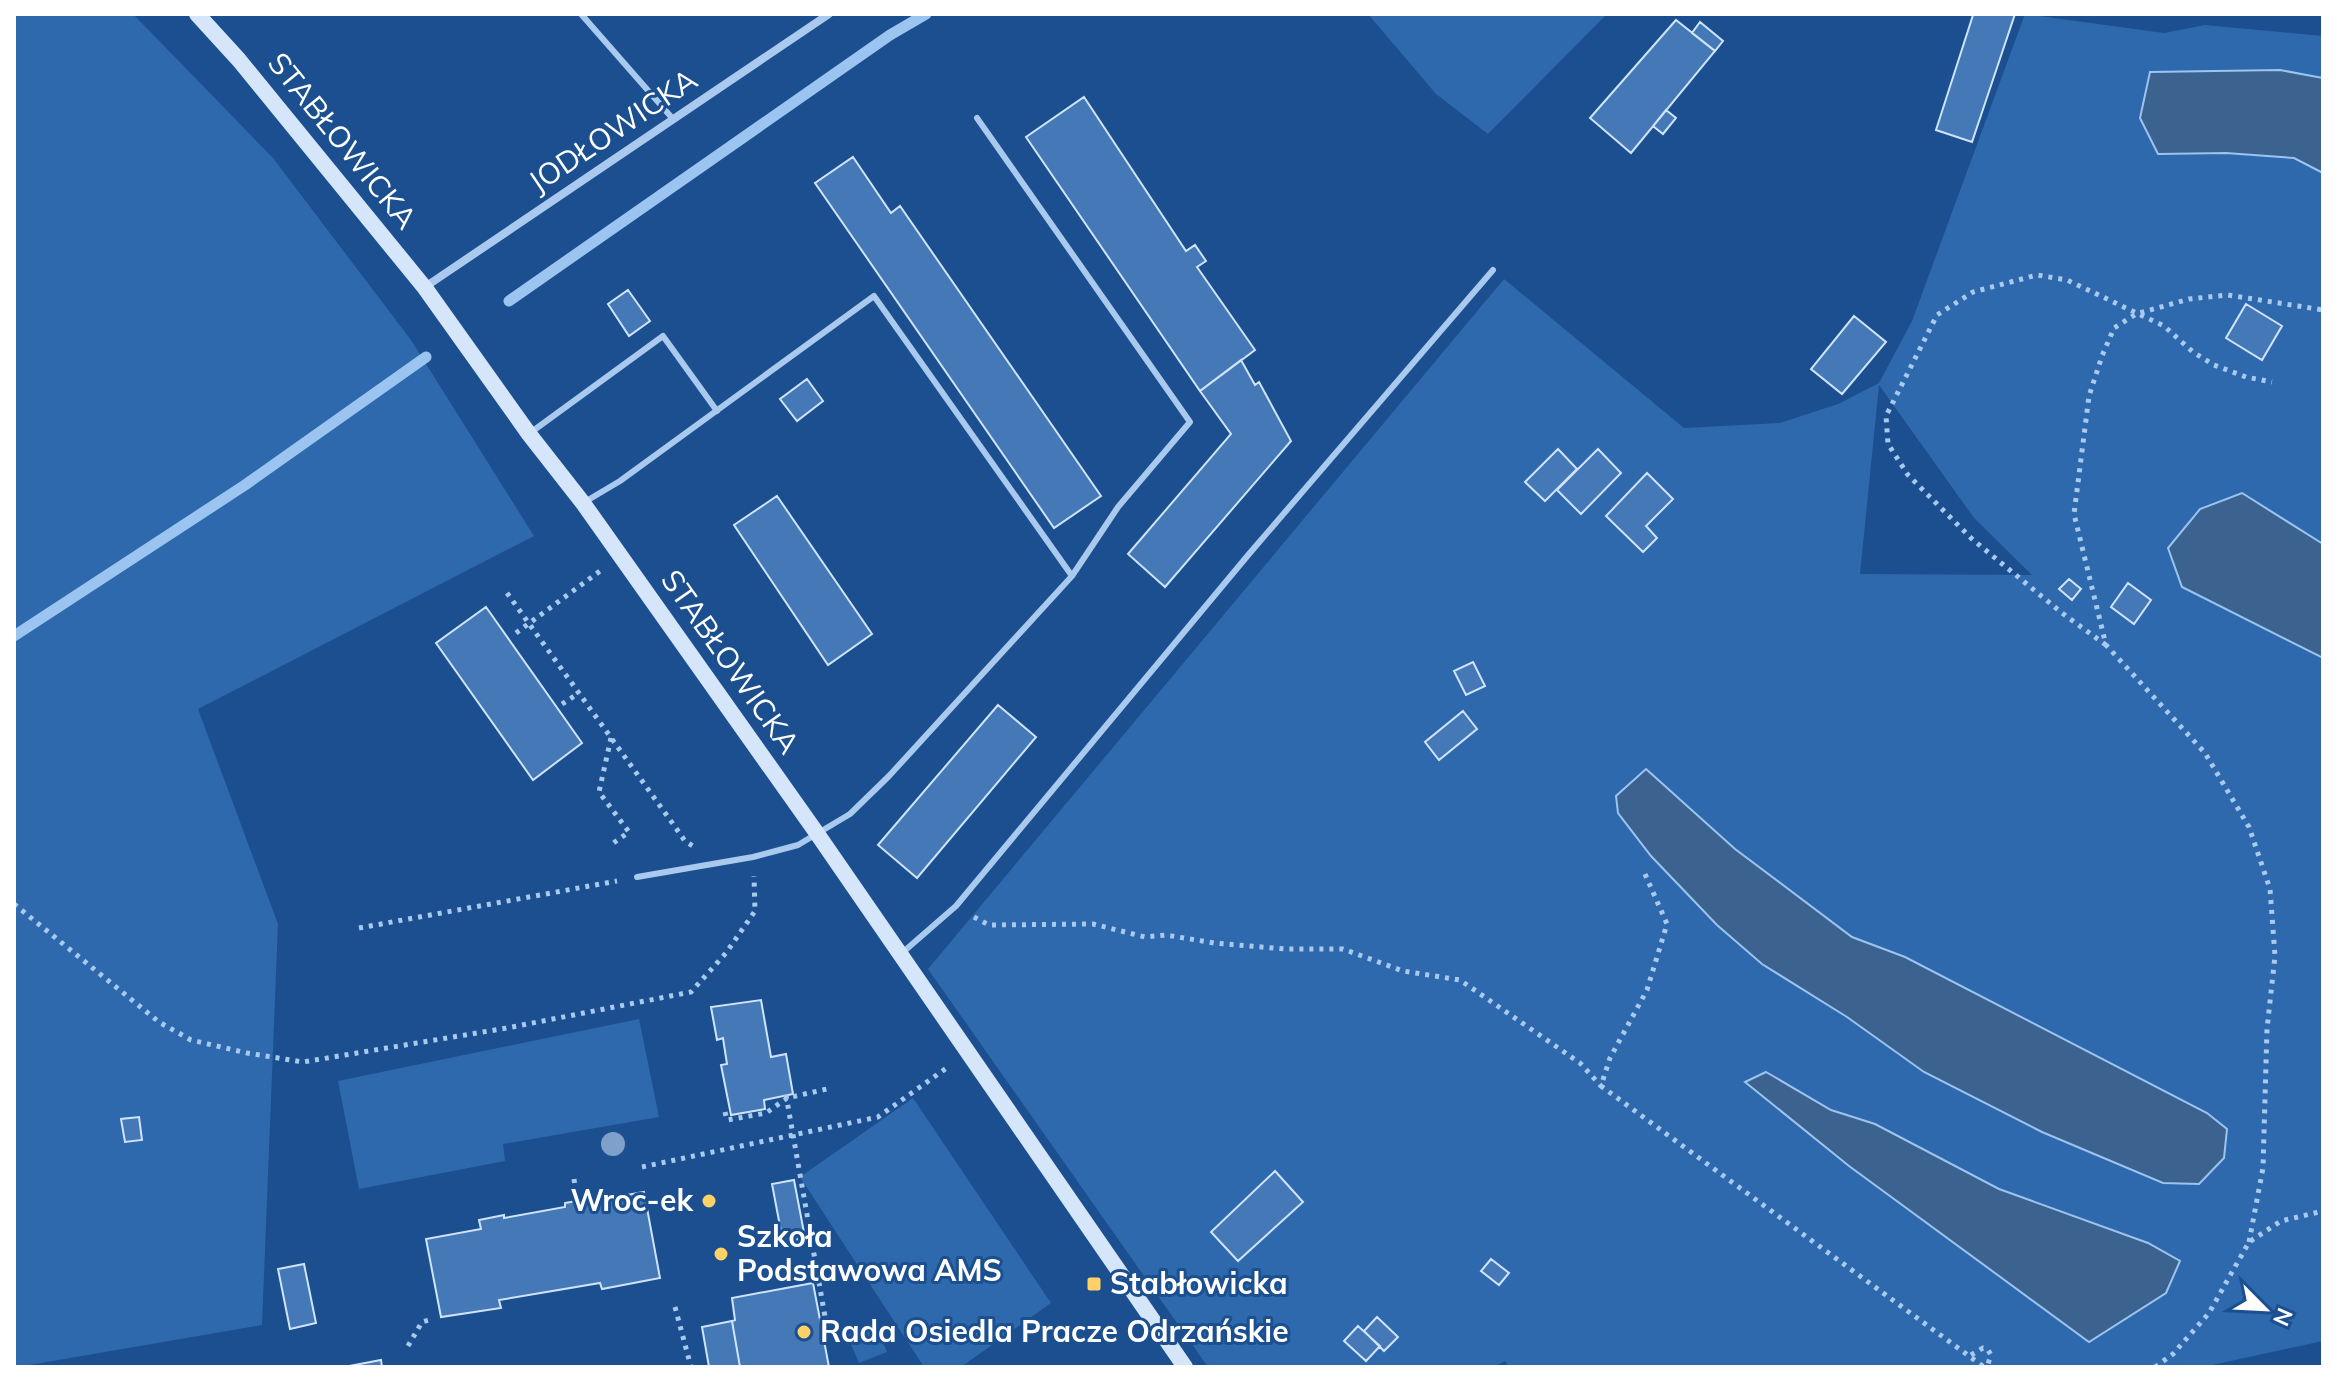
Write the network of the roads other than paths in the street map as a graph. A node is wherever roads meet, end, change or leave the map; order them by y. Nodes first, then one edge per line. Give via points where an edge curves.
1 (197, 14) edge
2 (581, 14) edge
3 (829, 14) edge
4 (977, 118) dead end
5 (673, 119) junction
6 (1493, 270) dead end
7 (425, 288) junction
8 (717, 411) junction
9 (529, 434) junction
10 (583, 503) junction
11 (1072, 576) junction
12 (816, 832) junction
13 (637, 877) road end
14 (900, 954) junction
15 (1185, 1367) edge

1 - 7 street, STABŁOWICKA
2 - 5 lane
3 - 5 street, JODŁOWICKA
4 - 11 lane via 1190,422 1118,507
5 - 7 street, JODŁOWICKA
6 - 14 lane via 956,906
7 - 9 street, STABŁOWICKA
8 - 9 lane via 663,336
8 - 10 lane
8 - 11 lane via 874,296
9 - 10 street, STABŁOWICKA
10 - 12 street, STABŁOWICKA
11 - 12 lane via 889,776 850,814
12 - 13 lane via 798,845 753,857
12 - 14 street, STABŁOWICKA
14 - 15 street, STABŁOWICKA

